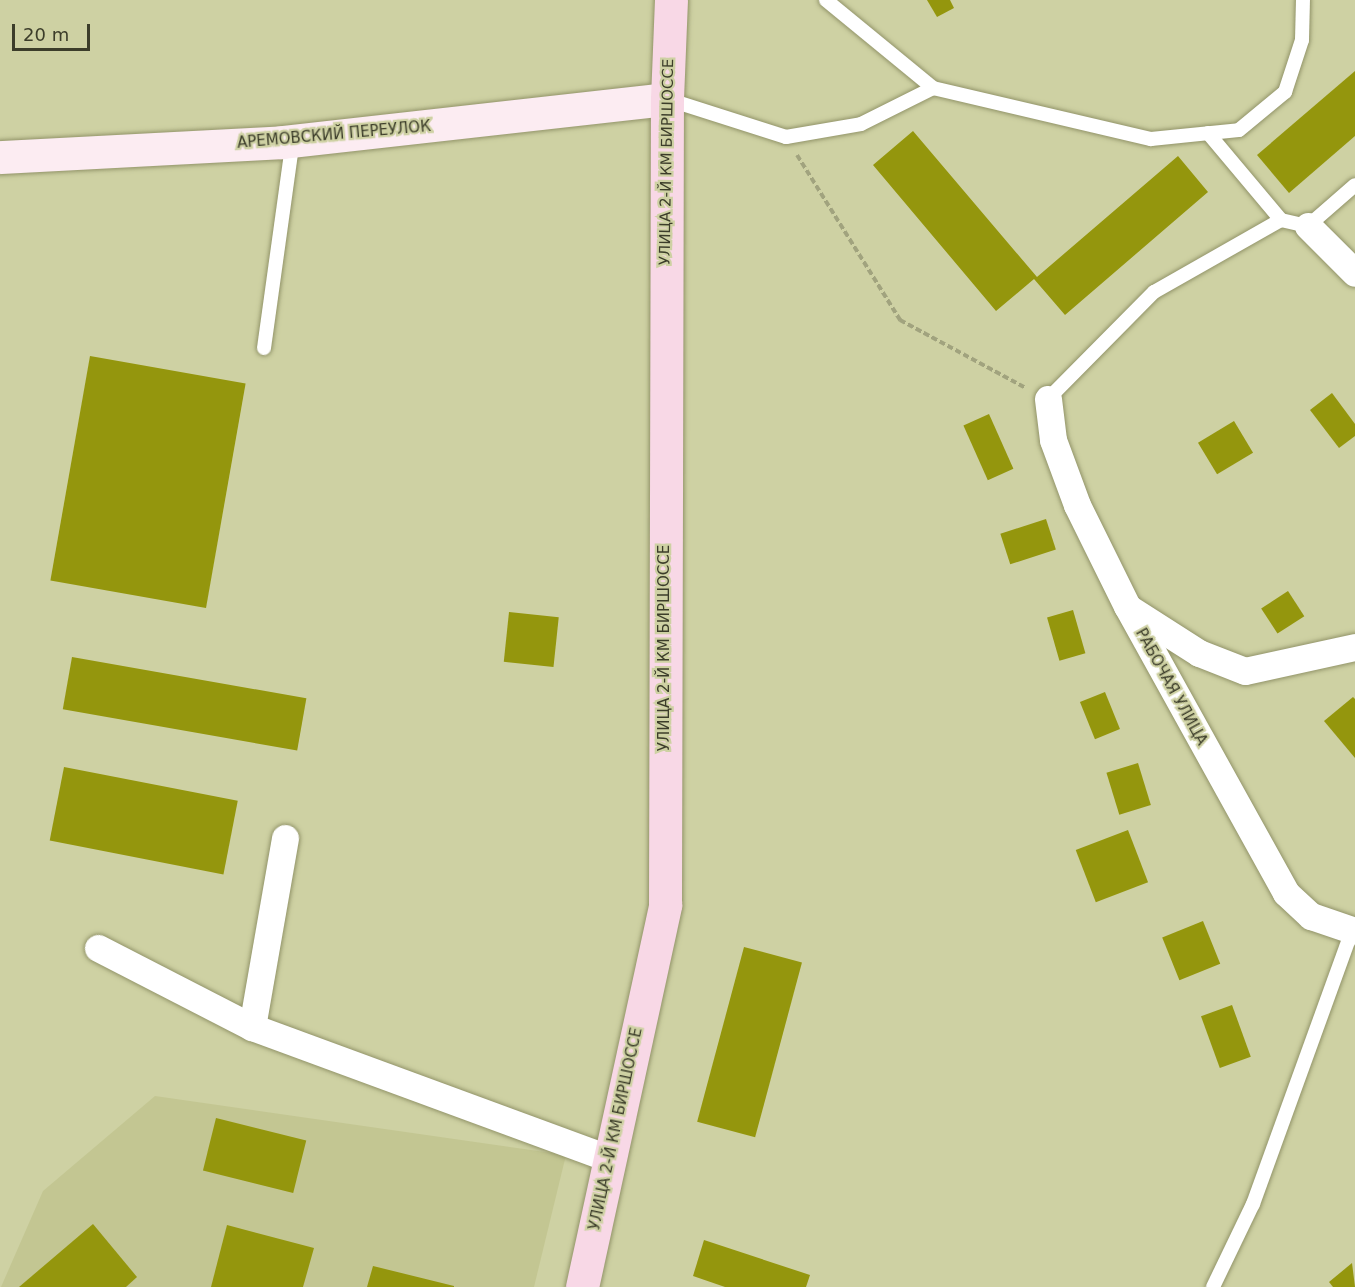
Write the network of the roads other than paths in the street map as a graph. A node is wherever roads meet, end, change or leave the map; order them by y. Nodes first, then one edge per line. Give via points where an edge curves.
1 (671, 0) edge
2 (826, 0) edge
3 (1303, 0) edge
4 (933, 88) junction
5 (666, 99) junction
6 (1208, 133) junction
7 (293, 140) junction
8 (0, 157) edge
9 (1355, 185) edge
10 (1281, 220) junction
11 (1308, 226) junction
12 (1355, 273) edge
13 (264, 348) dead end
14 (1048, 399) joint
15 (1127, 606) junction
16 (1355, 647) edge
17 (285, 838) dead end
18 (1353, 930) edge
19 (98, 948) dead end
20 (252, 1027) junction
21 (610, 1159) junction
22 (582, 1287) edge
23 (1213, 1287) edge

1 - 5 main road, УЛИЦА 2-Й КМ БИРШОССЕ
2 - 4 lane
3 - 6 lane via 1302,40 1285,92 1239,130
4 - 5 lane via 861,124 786,137
4 - 6 lane via 1150,139
5 - 7 street, АРЕМОВСКИЙ ПЕРЕУЛОК
5 - 21 main road, УЛИЦА 2-Й КМ БИРШОССЕ via 665,905
6 - 10 lane
7 - 8 street, АРЕМОВСКИЙ ПЕРЕУЛОК
7 - 13 lane
9 - 11 lane
10 - 11 lane
10 - 14 lane via 1154,292
11 - 12 street
14 - 15 street, РАБОЧАЯ УЛИЦА via 1053,441 1077,505
15 - 16 street via 1199,653 1245,671
15 - 18 street, РАБОЧАЯ УЛИЦА via 1287,893 1311,915
17 - 20 street
18 - 23 lane via 1253,1204
19 - 20 street
20 - 21 street
21 - 22 main road, УЛИЦА 2-Й КМ БИРШОССЕ

